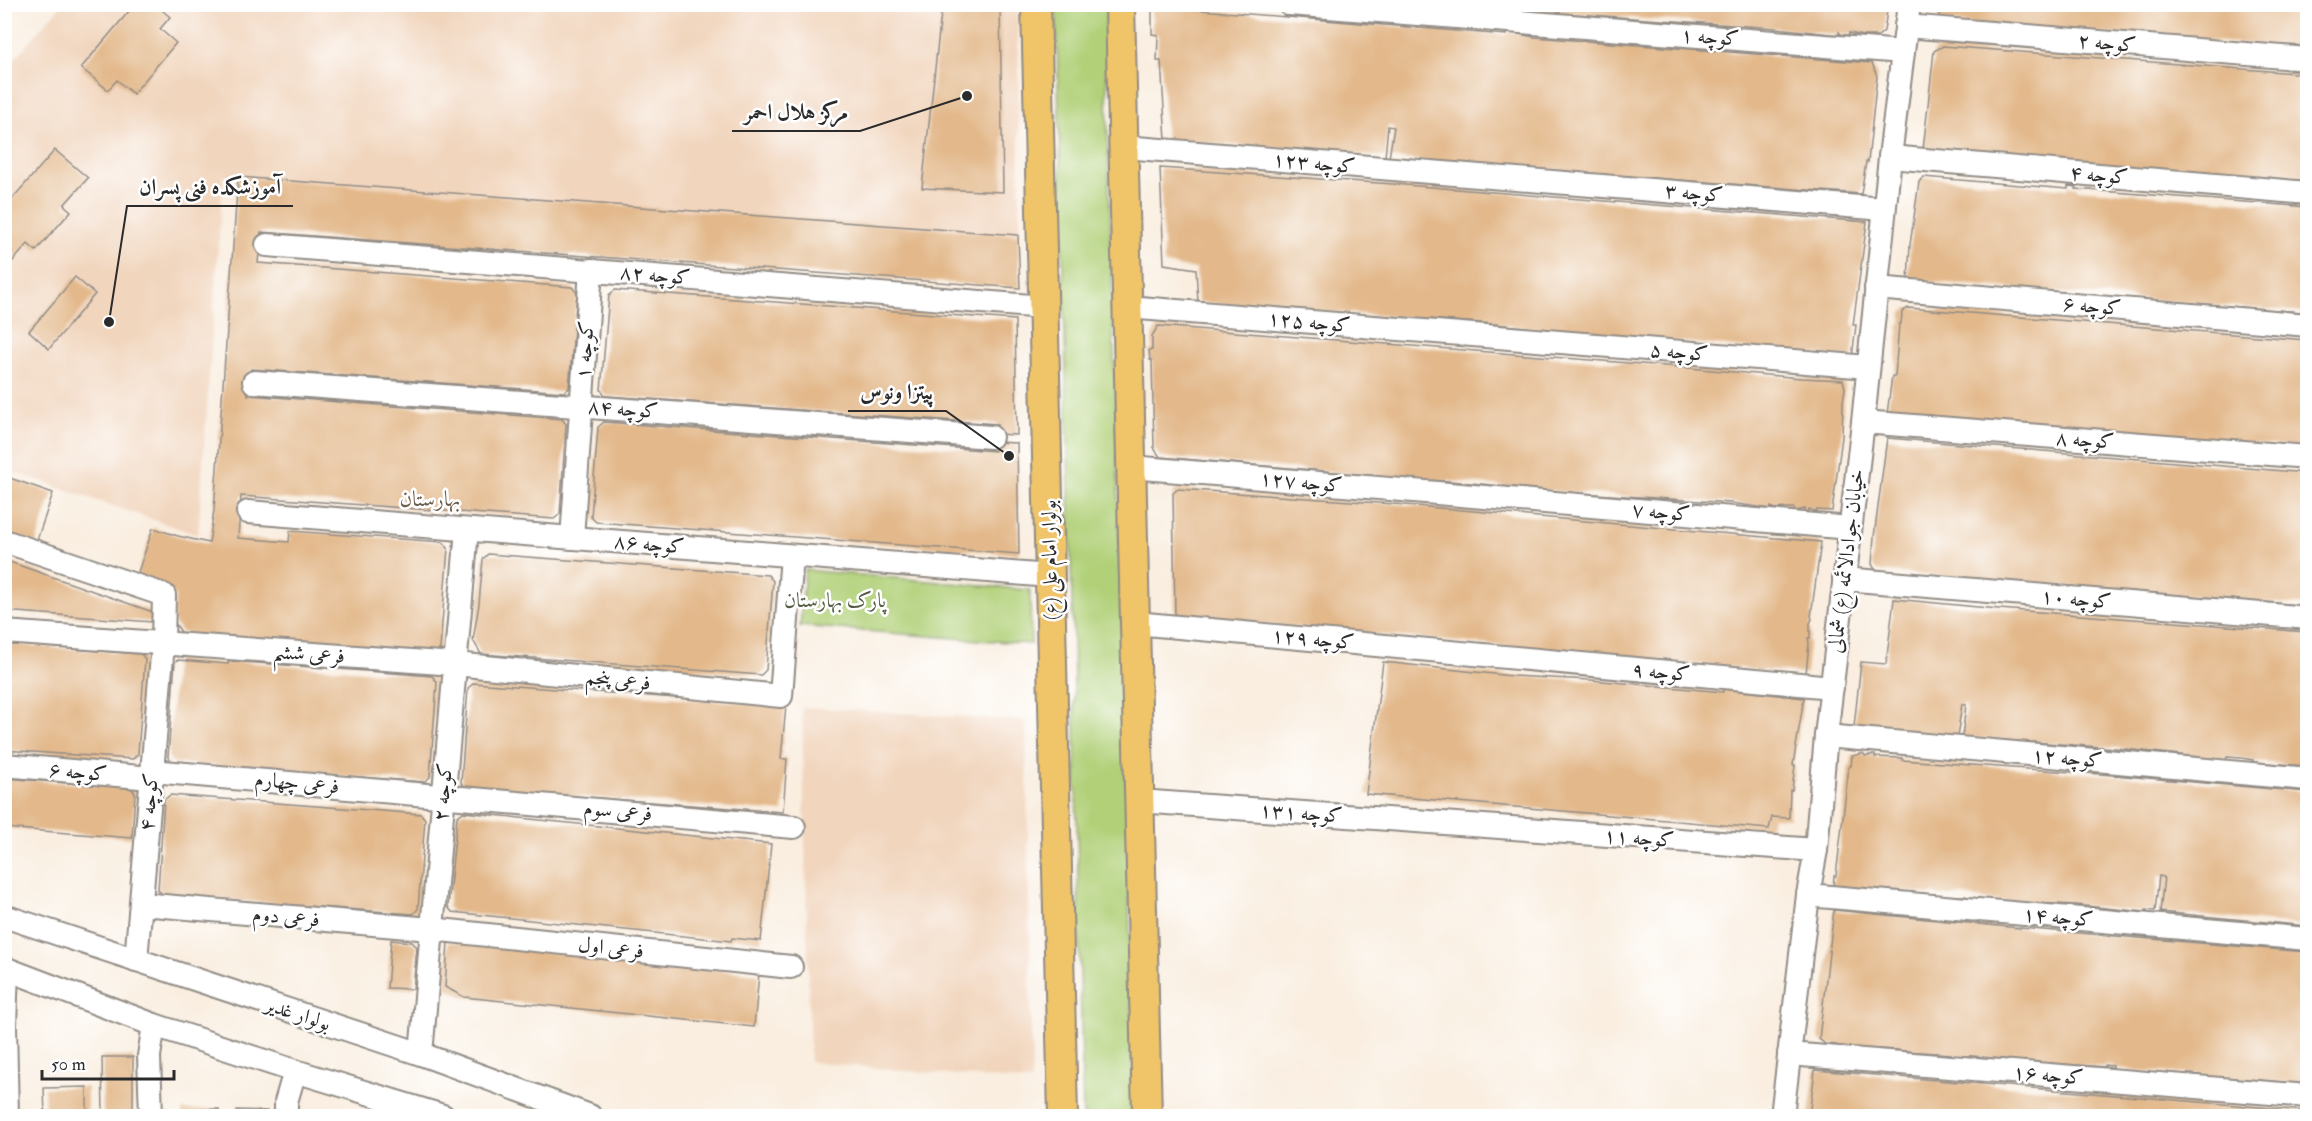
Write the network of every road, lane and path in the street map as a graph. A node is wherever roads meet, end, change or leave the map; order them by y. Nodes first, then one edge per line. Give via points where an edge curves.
1 (1036, 4) edge
2 (1120, 4) edge
3 (1289, 4) edge
4 (1908, 16) edge
5 (1903, 52) junction
6 (2307, 59) edge
7 (1124, 147) junction
8 (1890, 157) junction
9 (1504, 178) joint
10 (2307, 193) edge
11 (1884, 209) junction
12 (267, 245) dead end
13 (591, 270) junction
14 (1876, 288) junction
15 (1044, 307) junction
16 (1127, 307) junction
17 (2307, 325) edge
18 (1490, 336) joint
19 (1868, 367) junction
20 (254, 382) dead end
21 (581, 406) junction
22 (1863, 423) junction
23 (992, 437) dead end
24 (2307, 457) edge
25 (1131, 467) junction
26 (1471, 496) joint
27 (248, 512) dead end
28 (1850, 528) junction
29 (467, 530) junction
30 (572, 538) junction
31 (4, 541) edge
32 (792, 556) junction
33 (1050, 576) junction
34 (1844, 579) junction
35 (2307, 618) edge
36 (1135, 623) junction
37 (4, 632) edge
38 (163, 644) junction
39 (1491, 656) joint
40 (455, 664) junction
41 (1832, 687) junction
42 (1826, 736) junction
43 (4, 765) edge
44 (152, 774) junction
45 (2307, 779) edge
46 (443, 796) junction
47 (1139, 801) junction
48 (1463, 825) joint
49 (794, 827) dead end
50 (1816, 850) junction
51 (1808, 895) junction
52 (141, 904) junction
53 (4, 916) edge
54 (431, 929) junction
55 (2307, 939) edge
56 (136, 960) junction
57 (791, 967) dead end
58 (6, 969) edge
59 (154, 1024) junction
60 (1789, 1053) junction
61 (421, 1054) junction
62 (295, 1071) junction
63 (2307, 1096) edge
64 (7, 1116) edge
65 (151, 1116) edge
66 (286, 1116) edge
67 (444, 1116) edge
68 (590, 1116) edge
69 (1063, 1116) edge
70 (1147, 1116) edge
71 (1782, 1116) edge

1 - 15 main road, بولوار امام علی (ع)
2 - 7 main road
3 - 5 street, کوچه ۱
4 - 5 street, خیابان جوادالائمه (ع) شمالی
4 - 6 street, کوچه ۲
5 - 8 street, خیابان جوادالائمه (ع) شمالی
7 - 9 street, کوچه ۱۲۳
7 - 16 main road
8 - 10 street, کوچه ۴
8 - 11 street, خیابان جوادالائمه (ع) شمالی
9 - 11 street, کوچه ۳
11 - 14 street, خیابان جوادالائمه (ع) شمالی
12 - 13 street, کوچه ۸۲
13 - 15 street, کوچه ۸۲
13 - 21 street, کوچه ۱
14 - 17 street, کوچه ۶
14 - 19 street, خیابان جوادالائمه (ع) شمالی
15 - 33 main road, بولوار امام علی (ع)
16 - 18 street, کوچه ۱۲۵
16 - 25 main road
18 - 19 street, کوچه ۵
19 - 22 street, خیابان جوادالائمه (ع) شمالی
20 - 21 street, کوچه ۸۴
21 - 23 street, کوچه ۸۴
21 - 30 street, کوچه ۱
22 - 24 street, کوچه ۸
22 - 28 street, خیابان جوادالائمه (ع) شمالی
25 - 26 street, کوچه ۱۲۷
25 - 36 main road
26 - 28 street, کوچه ۷
27 - 29 street, کوچه ۸۶
28 - 34 street, خیابان جوادالائمه (ع) شمالی
29 - 30 street, کوچه ۸۶
29 - 40 street, کوچه ۲
30 - 32 street, کوچه ۸۶
31 - 38 street, کوچه ۴ via 164,595
32 - 33 street, کوچه ۸۶
32 - 40 street, فرعی پنجم via 782,696
33 - 69 main road, بولوار امام علی (ع)
34 - 35 street, کوچه ۱۰
34 - 41 street, خیابان جوادالائمه (ع) شمالی
36 - 39 street, کوچه ۱۲۹
36 - 47 main road
37 - 38 street
38 - 40 street, فرعی ششم
38 - 44 street, کوچه ۴
39 - 41 street, کوچه ۹
40 - 46 street, کوچه ۲
41 - 42 street, خیابان جوادالائمه (ع) شمالی
42 - 45 street, کوچه ۱۲
42 - 50 street, خیابان جوادالائمه (ع) شمالی
43 - 44 street, کوچه ۶
44 - 46 street, فرعی چهارم
44 - 52 street, کوچه ۴
46 - 49 street, فرعی سوم
46 - 54 street, کوچه ۲
47 - 48 street, کوچه ۱۳۱
47 - 70 main road
48 - 50 street, کوچه ۱۱
50 - 51 street, خیابان جوادالائمه (ع) شمالی
51 - 55 street, کوچه ۱۴
51 - 60 street, خیابان جوادالائمه (ع) شمالی
52 - 54 street, فرعی دوم
52 - 56 street, کوچه ۴
53 - 56 street, بولوار غدیر
54 - 57 street, فرعی اول
54 - 61 street, کوچه ۲
56 - 61 street, بولوار غدیر
58 - 59 street
58 - 64 street
59 - 62 street
59 - 65 street via 149,1056
60 - 63 street, کوچه ۱۶
60 - 71 street, خیابان جوادالائمه (ع) شمالی
61 - 68 street, بولوار غدیر
62 - 66 street
62 - 67 street

